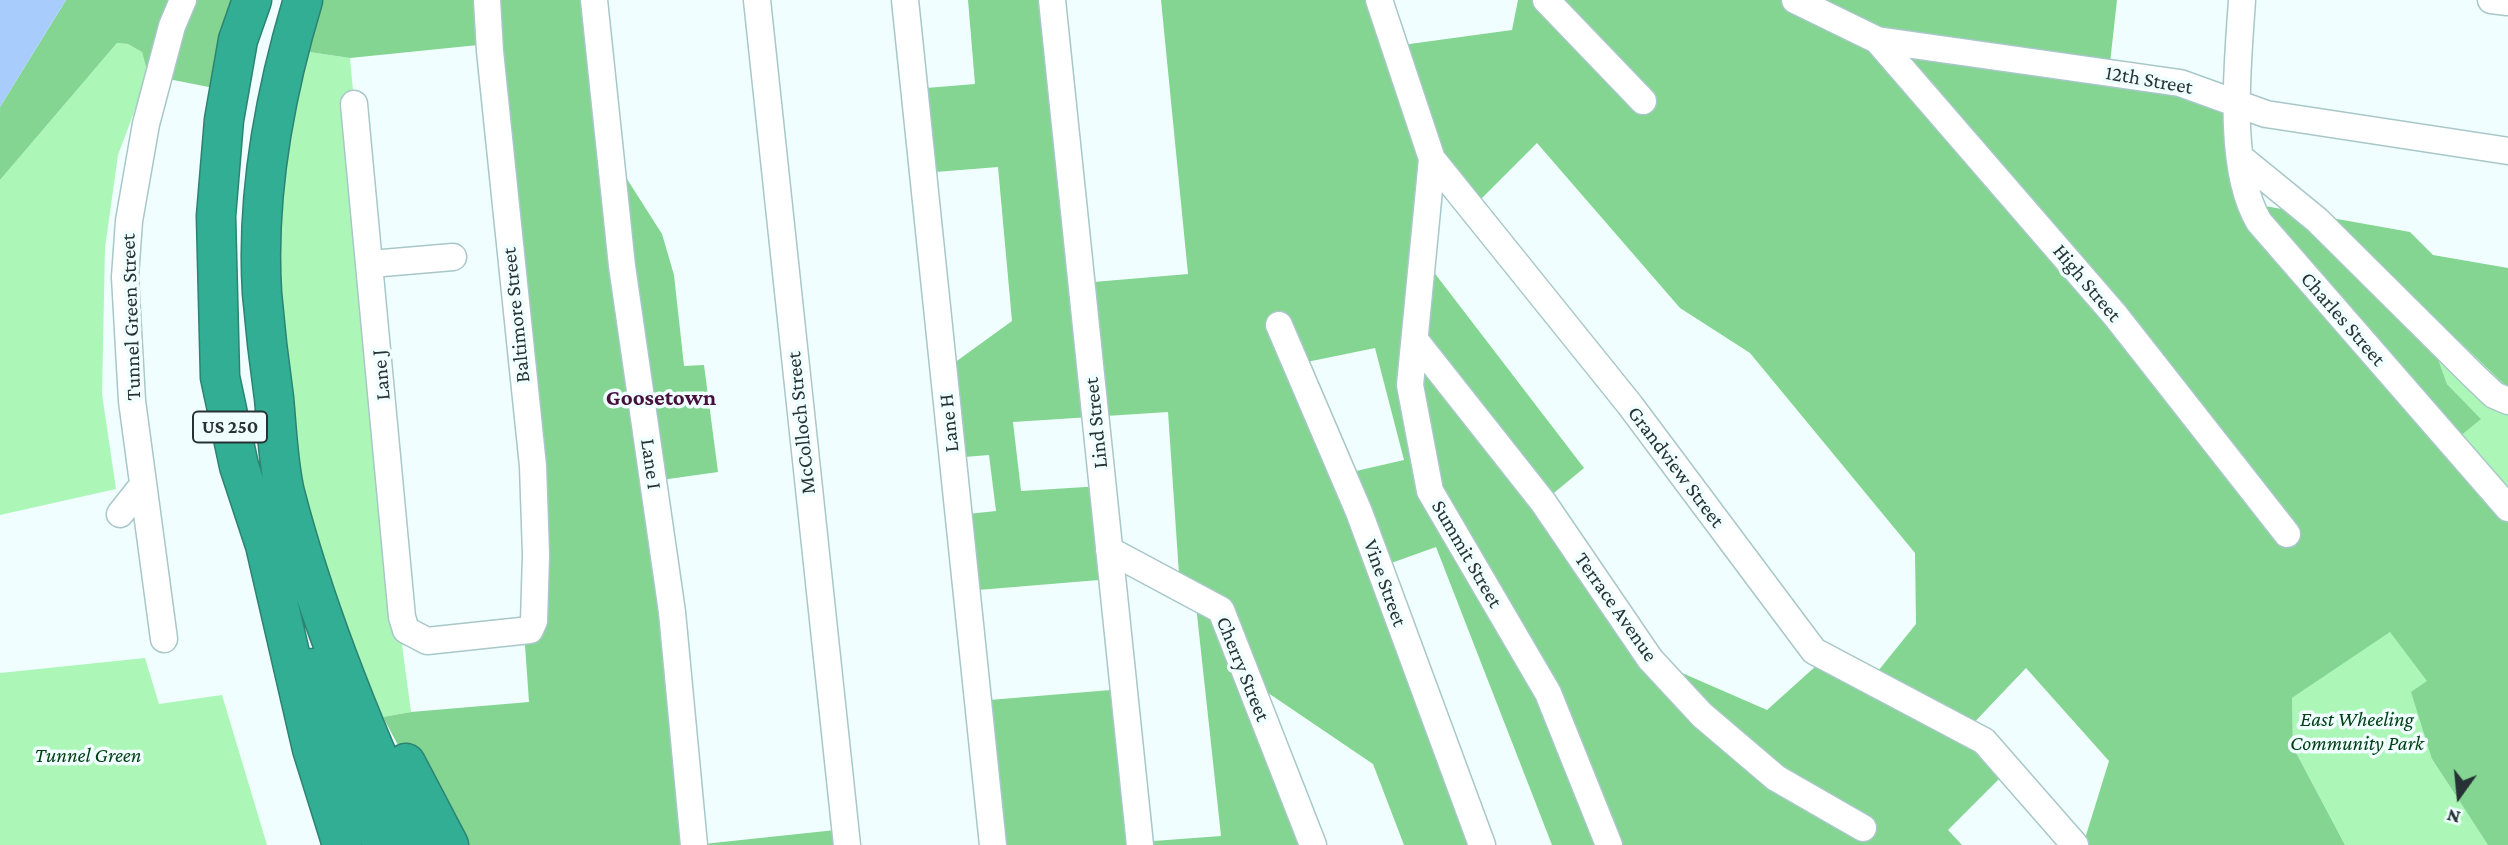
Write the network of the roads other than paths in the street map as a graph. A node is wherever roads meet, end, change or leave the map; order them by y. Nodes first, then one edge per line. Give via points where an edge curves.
1 (183, 0) edge
2 (252, 0) edge
3 (303, 0) edge
4 (487, 0) edge
5 (594, 0) edge
6 (757, 0) edge
7 (905, 0) edge
8 (1052, 0) edge
9 (1379, 0) edge
10 (1546, 0) edge
11 (1795, 0) edge
12 (2242, 0) edge
13 (2491, 0) edge
14 (2508, 2) edge
15 (1877, 40) junction
16 (1643, 101) dead end
17 (2237, 103) junction
18 (354, 104) dead end
19 (2508, 150) edge
20 (2241, 158) junction
21 (1432, 159) junction
22 (453, 257) dead end
23 (371, 264) junction
24 (1279, 325) dead end
25 (1415, 340) junction
26 (271, 379) junction
27 (2508, 401) edge
28 (143, 485) junction
29 (2508, 508) edge
30 (120, 514) dead end
31 (2287, 534) dead end
32 (265, 545) junction
33 (1109, 550) junction
34 (164, 639) dead end
35 (419, 639) joint
36 (1863, 828) dead end
37 (342, 845) edge
38 (382, 845) edge
39 (417, 845) edge
40 (449, 845) edge
41 (694, 845) edge
42 (847, 845) edge
43 (993, 845) edge
44 (1140, 845) edge
45 (1313, 845) edge
46 (1482, 845) edge
47 (1609, 845) edge
48 (2076, 845) edge

1 - 28 street, Tunnel Green Street via 146,124 129,221 125,277 128,340
2 - 32 highway, US 250 via 238,40 224,120 216,216 216,292 220,377 239,466
3 - 26 highway, US 250 via 270,137 262,290
4 - 35 street, Baltimore Street via 533,467 534,621 530,630
5 - 41 street, Lane I via 622,266 672,612
6 - 42 street, McColloch Street
7 - 43 street, Lane H
8 - 33 street, Lind Street
9 - 21 street, Grandview Street
10 - 16 street
11 - 15 street, 12th Street
12 - 17 street, Charles Street
13 - 14 street
15 - 17 street, 12th Street via 2180,83
15 - 31 street, High Street via 2115,315
17 - 19 street, 12th Street via 2266,114
17 - 20 street, Charles Street
18 - 23 street, Lane J
20 - 27 street via 2317,220 2494,395
20 - 29 street, Charles Street via 2248,203 2259,222
21 - 25 street, Summit Street
21 - 48 street, Grandview Street via 1630,405 1814,651 1984,741
22 - 23 street
23 - 35 street, Lane J via 402,617 407,631
24 - 46 street, Vine Street via 1359,512
25 - 36 street, Terrace Avenue via 1543,502 1650,659 1776,778
25 - 47 street, Summit Street via 1410,385 1430,491 1548,693
26 - 39 highway via 285,490 309,572
26 - 40 highway, US 250 via 294,474 339,607 383,717
28 - 30 street
28 - 34 street, Tunnel Green Street
32 - 37 highway, US 250 via 312,749
32 - 38 highway
33 - 44 street, Lind Street
33 - 45 street, Cherry Street via 1221,610

